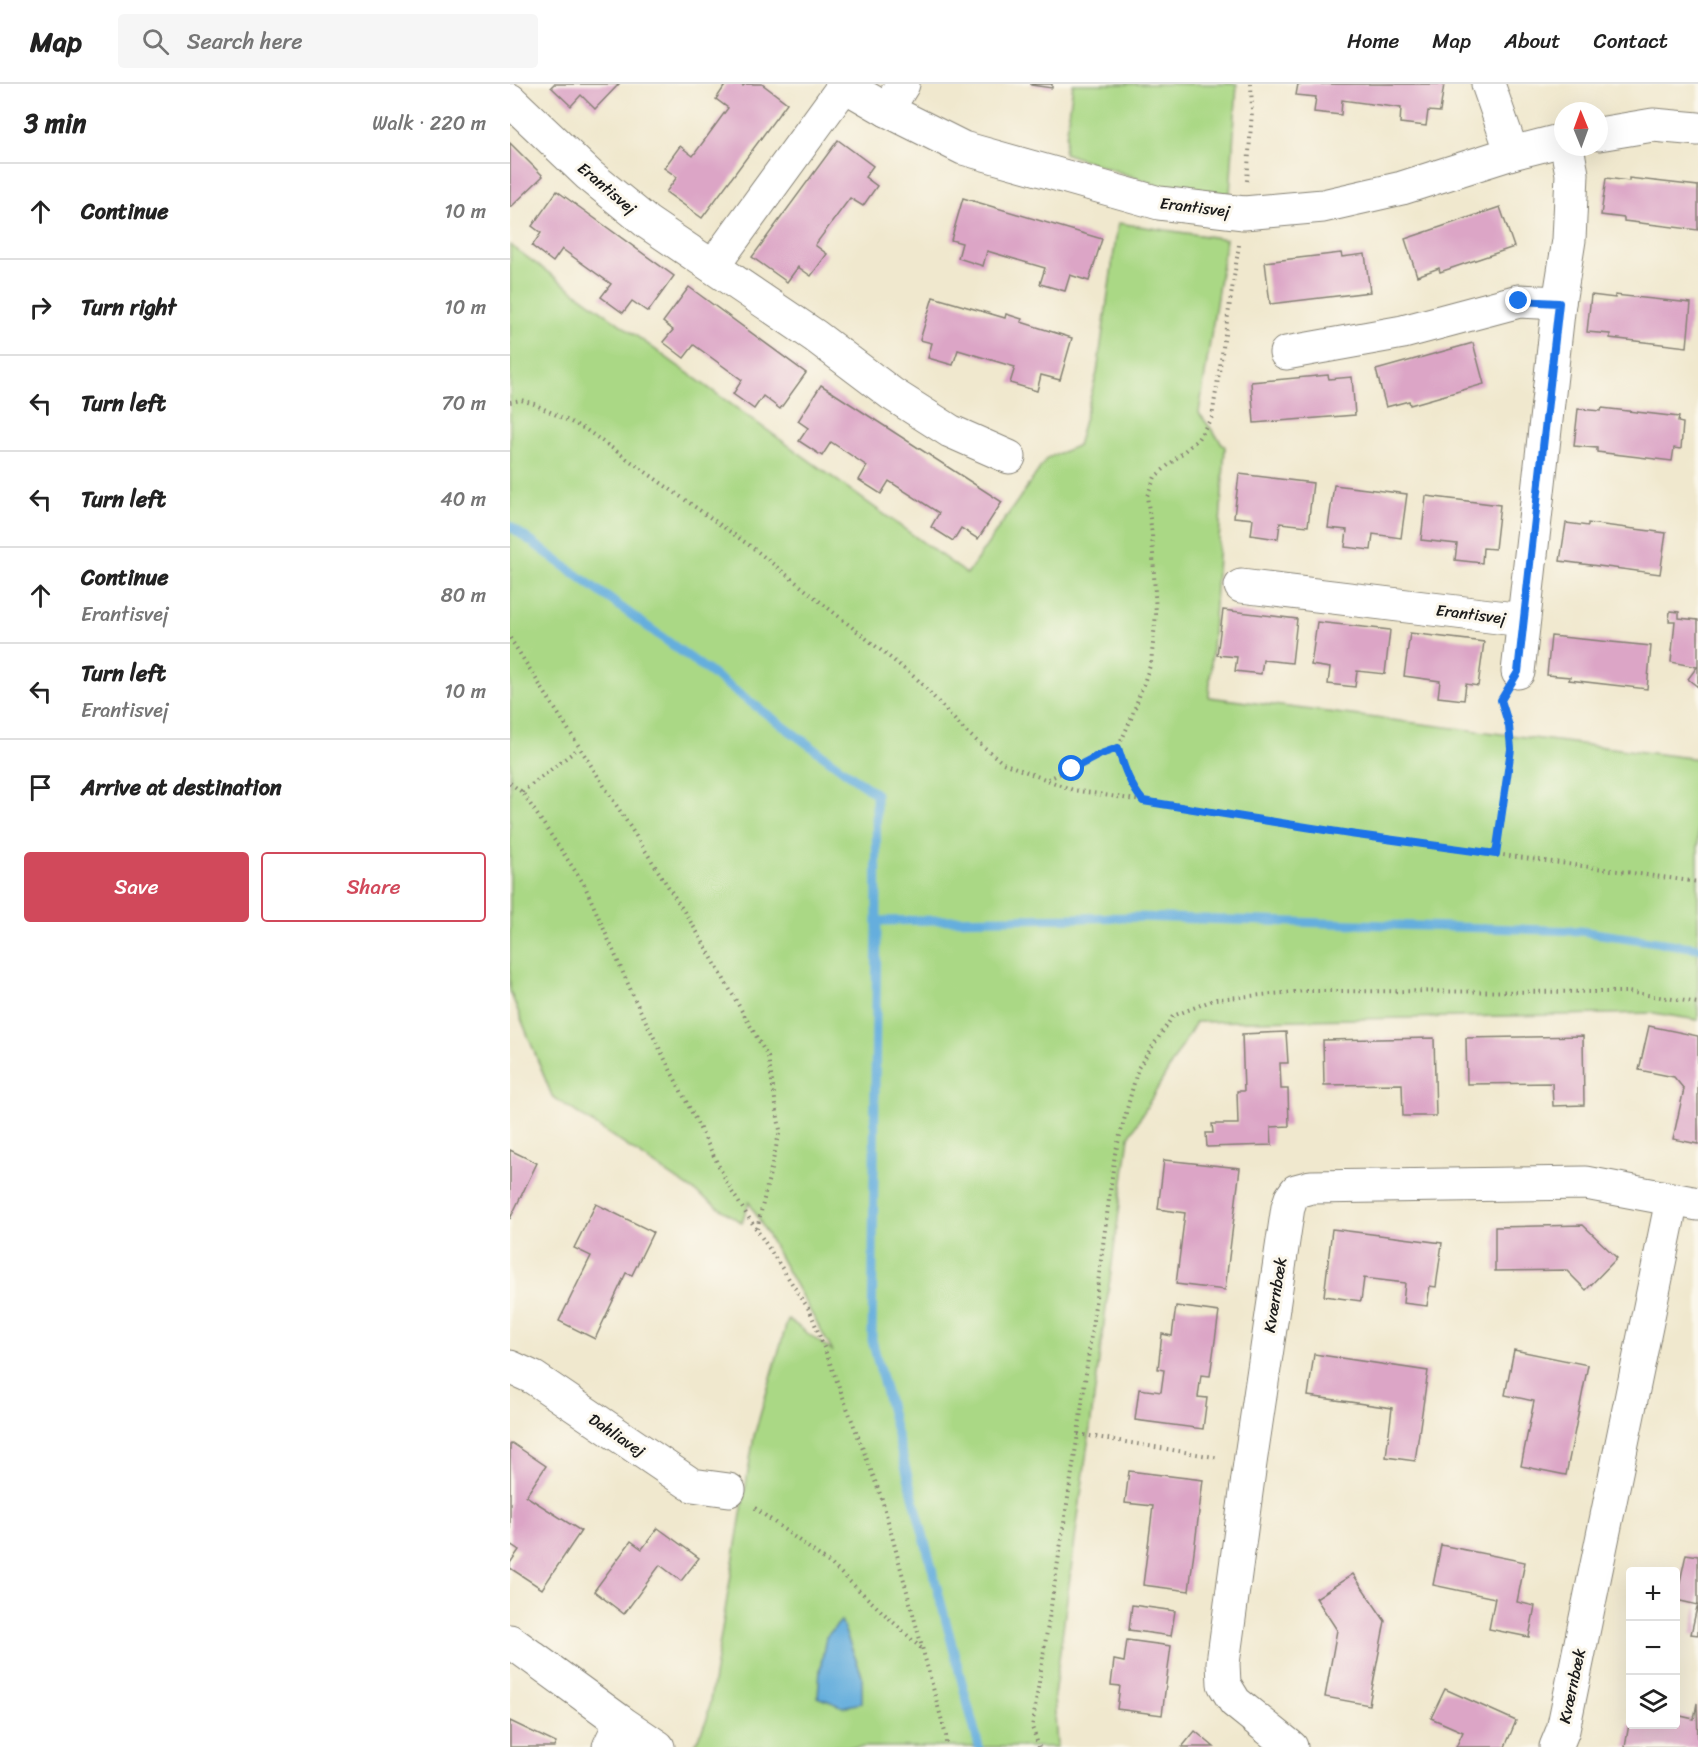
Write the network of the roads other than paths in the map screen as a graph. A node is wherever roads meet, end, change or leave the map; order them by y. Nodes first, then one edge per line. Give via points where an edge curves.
1 (1488, 84) edge
2 (843, 85) edge
3 (895, 97) edge
4 (510, 100) edge
5 (1698, 129) edge
6 (1608, 132) edge
7 (1554, 142) edge
8 (1512, 153) junction
9 (1569, 156) edge
10 (713, 266) junction
11 (1559, 303) junction
12 (1286, 353) dead end
13 (1009, 457) dead end
14 (1241, 586) dead end
15 (1523, 620) junction
16 (1518, 672) road end
17 (1685, 1202) edge
18 (510, 1366) edge
19 (729, 1490) road end
20 (510, 1641) edge
21 (615, 1735) edge
22 (658, 1747) edge
23 (1291, 1747) edge
24 (1556, 1747) edge

1 - 8 street
2 - 3 street, Erantisvej
2 - 10 street, Erantisvej
3 - 8 street, Erantisvej via 963,148 1159,203 1244,213 1334,204 1402,188
4 - 10 street, Erantisvej via 589,175 648,223
5 - 6 street via 1653,125
7 - 8 street, Erantisvej
9 - 11 street, Erantisvej via 1572,174 1569,240
10 - 13 street, Erantisvej via 892,394 950,431
11 - 12 street via 1519,301 1403,332
11 - 15 street, Erantisvej
14 - 15 street, Erantisvej
15 - 16 street, Erantisvej
17 - 23 street, Kværnbæk via 1586,1183 1311,1187 1296,1191 1288,1207 1223,1663 1224,1684 1234,1702
17 - 24 street, Kværnbæk
18 - 19 street, Dahliavej via 534,1378 692,1485
20 - 21 street
21 - 22 street

